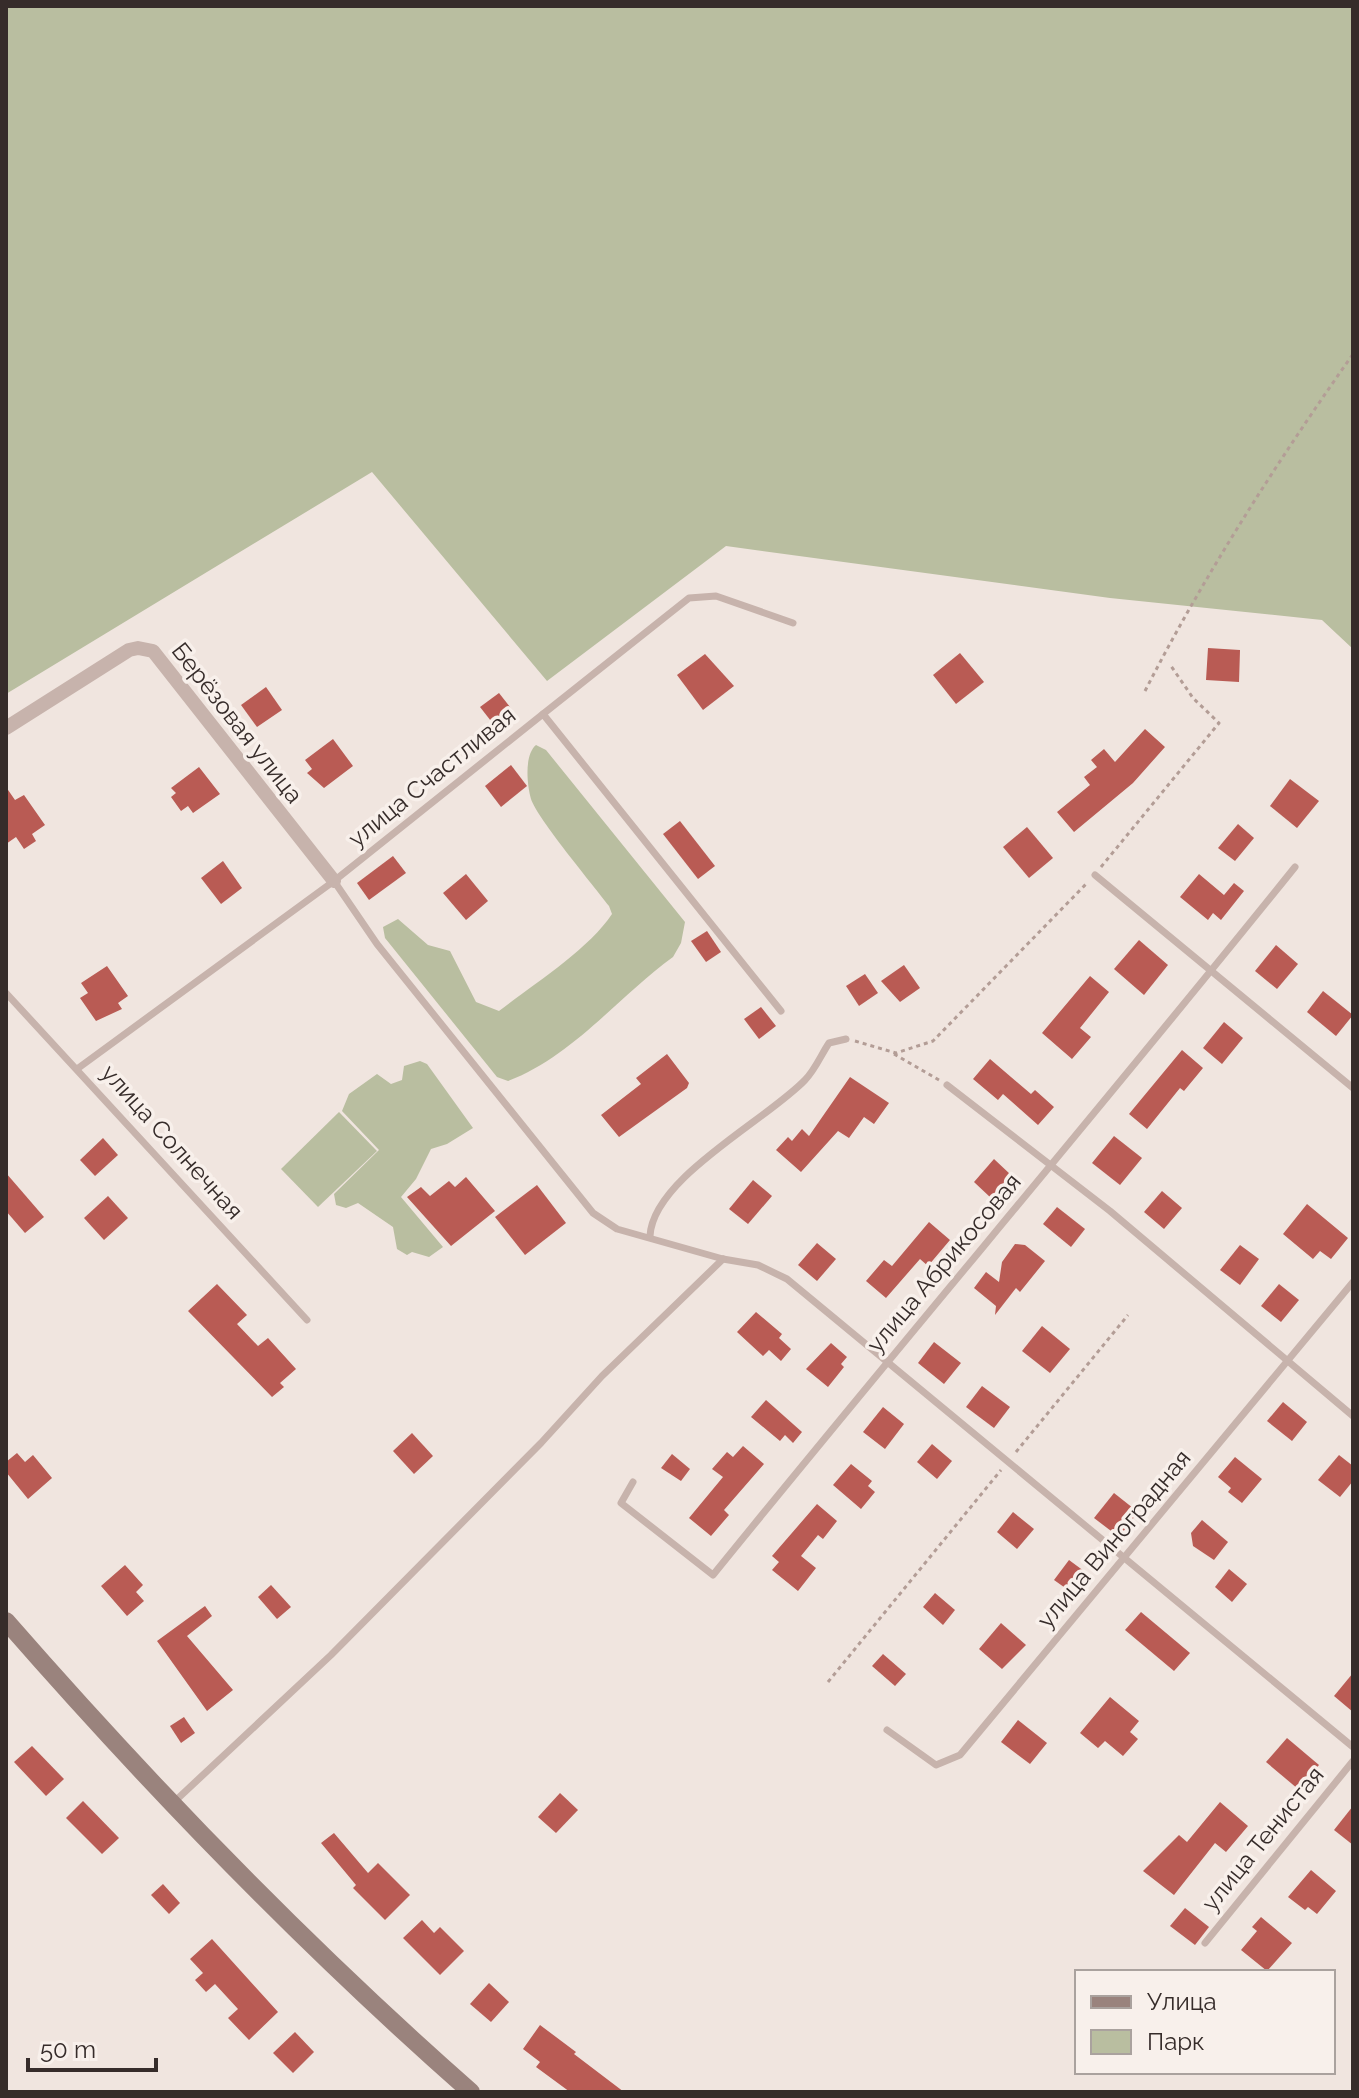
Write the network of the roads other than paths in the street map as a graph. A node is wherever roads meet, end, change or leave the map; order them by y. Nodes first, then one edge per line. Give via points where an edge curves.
1 (793, 623) dead end
2 (543, 714) junction
3 (6, 728) edge
4 (1295, 867) dead end
5 (1095, 875) road end
6 (334, 881) junction
7 (1212, 971) junction
8 (6, 993) edge
9 (781, 1011) dead end
10 (846, 1039) road end
11 (77, 1069) junction
12 (947, 1085) road end
13 (1353, 1088) edge
14 (1051, 1169) junction
15 (650, 1236) junction
16 (723, 1259) junction
17 (1353, 1282) edge
18 (307, 1320) dead end
19 (886, 1362) junction
20 (1289, 1364) junction
21 (1353, 1416) edge
22 (633, 1482) dead end
23 (1123, 1558) junction
24 (6, 1621) edge
25 (887, 1730) dead end
26 (1353, 1747) edge
27 (1353, 1761) edge
28 (172, 1804) junction
29 (1205, 1943) dead end
30 (471, 2092) edge

1 - 2 lane via 716,596 689,598
2 - 6 lane, улица Счастливая
2 - 9 lane, улица Счастливая
3 - 6 street, Берёзовая улица via 129,650 153,651
4 - 7 lane, улица Абрикосовая
5 - 7 lane
6 - 11 lane, улица Счастливая
6 - 15 lane via 377,944 593,1213 617,1229
7 - 13 lane
7 - 14 lane, улица Абрикосовая
8 - 11 lane, улица Солнечная
10 - 15 lane via 829,1043 805,1080 677,1186 655,1214
11 - 18 lane, улица Солнечная
12 - 14 lane
14 - 19 lane, улица Абрикосовая
14 - 20 lane via 1110,1211
15 - 16 lane
16 - 19 lane via 758,1265 787,1279
16 - 28 lane via 651,1326 331,1655
17 - 20 lane, улица Виноградная
19 - 22 lane, улица Абрикосовая via 713,1575 621,1503
19 - 23 lane
20 - 21 lane
20 - 23 lane, улица Виноградная
23 - 25 lane, улица Виноградная via 955,1759 934,1764
23 - 26 lane
24 - 28 main road
27 - 29 lane, улица Тенистая
28 - 30 main road

